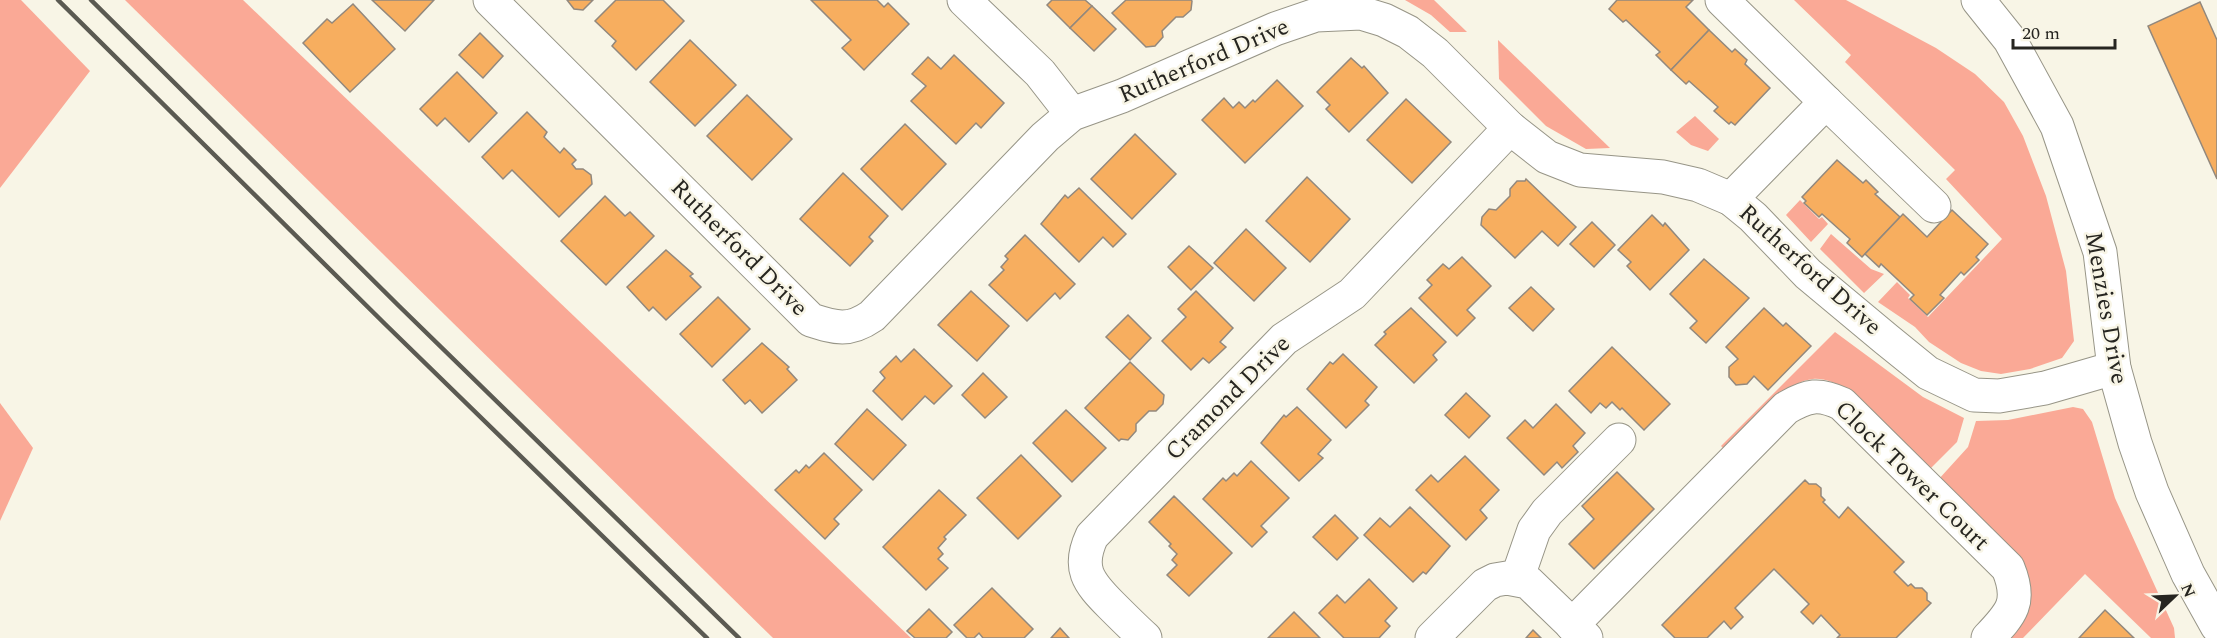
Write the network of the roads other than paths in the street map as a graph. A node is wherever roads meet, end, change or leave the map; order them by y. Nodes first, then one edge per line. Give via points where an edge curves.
1 (490, 0) edge
2 (964, 0) edge
3 (1722, 0) edge
4 (1978, 0) edge
5 (1826, 102) junction
6 (1072, 114) junction
7 (1510, 128) junction
8 (1731, 200) junction
9 (1934, 206) dead end
10 (2114, 368) junction
11 (1619, 440) dead end
12 (1517, 579) junction
13 (2217, 626) edge
14 (1579, 631) edge
15 (1144, 638) edge
16 (1432, 638) edge
17 (1988, 638) edge

1 - 6 street, Rutherford Drive via 811,320 831,327 847,328 872,316 1045,137
2 - 6 street via 1040,73
3 - 5 street
4 - 10 street, Menzies Drive via 2010,40 2057,126 2100,252
5 - 8 street
5 - 9 street
6 - 7 street, Rutherford Drive via 1306,18 1361,13 1408,32 1435,53
7 - 8 street, Rutherford Drive via 1547,157 1580,170 1663,177 1698,185
7 - 15 street, Cramond Drive via 1352,294 1284,339 1092,536 1086,561 1092,586
8 - 10 street, Rutherford Drive via 1808,274 1928,373 1974,395 1999,396 2034,390
10 - 13 street, Menzies Drive via 2152,492 2188,574
11 - 12 street via 1547,512 1534,530
12 - 14 street via 1528,582
12 - 16 street via 1495,580 1485,585
14 - 17 street, Clock Tower Court via 1786,408 1814,396 1842,404 2008,568 2015,585 2015,600 2010,615

